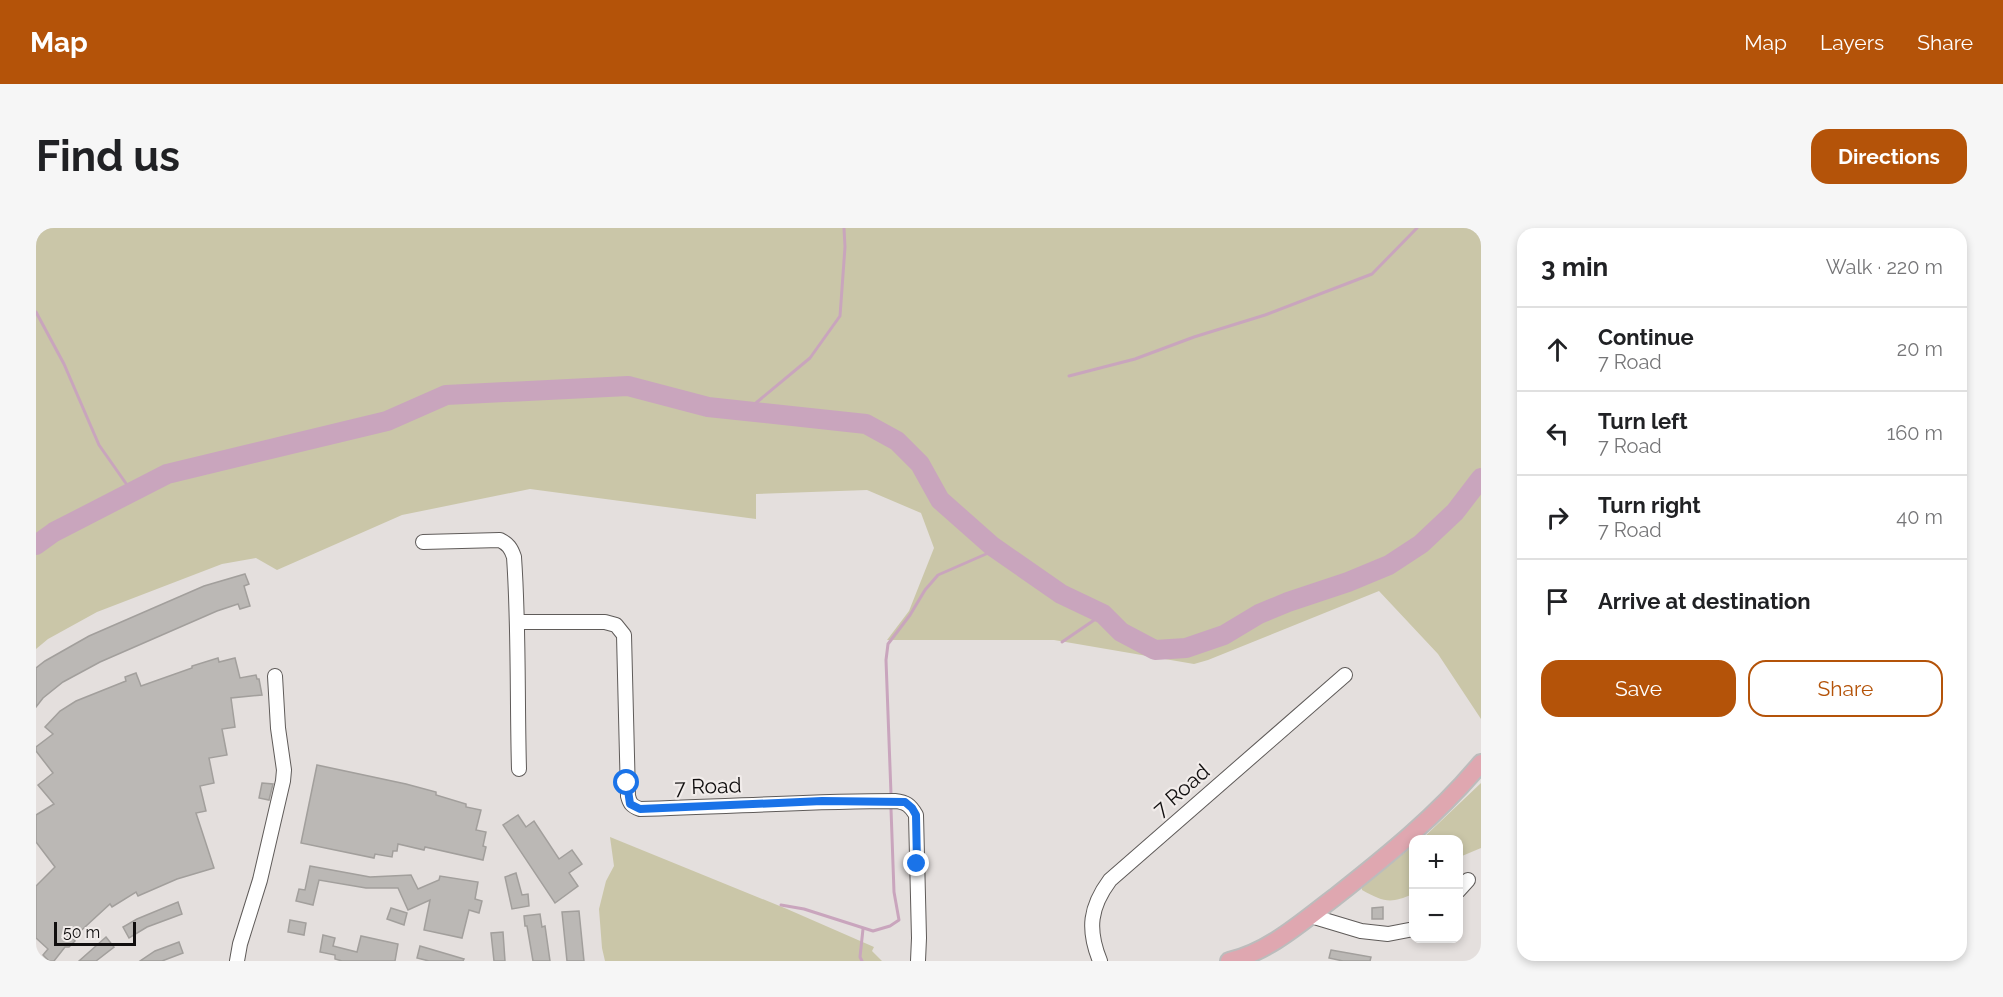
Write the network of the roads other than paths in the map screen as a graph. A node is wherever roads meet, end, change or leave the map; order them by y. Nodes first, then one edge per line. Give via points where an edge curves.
1 (423, 542) dead end
2 (518, 622) junction
3 (1345, 675) dead end
4 (275, 676) dead end
5 (1481, 763) edge
6 (519, 769) dead end
7 (1468, 880) dead end
8 (1460, 889) edge
9 (1311, 916) junction
10 (1409, 931) edge
11 (237, 961) edge
12 (918, 961) edge
13 (1100, 961) edge
14 (1232, 961) edge

1 - 2 street via 500,540 507,544 514,557
2 - 6 street
2 - 12 street, 7 Road via 605,622 616,625 624,635 628,796 634,807 822,801 909,804 916,815
3 - 13 street, 7 Road via 1110,880 1100,894 1092,921 1093,942
4 - 11 street via 283,781
5 - 9 main road via 1439,810
7 - 8 street
9 - 10 street via 1362,931 1388,934
9 - 14 main road via 1275,941

